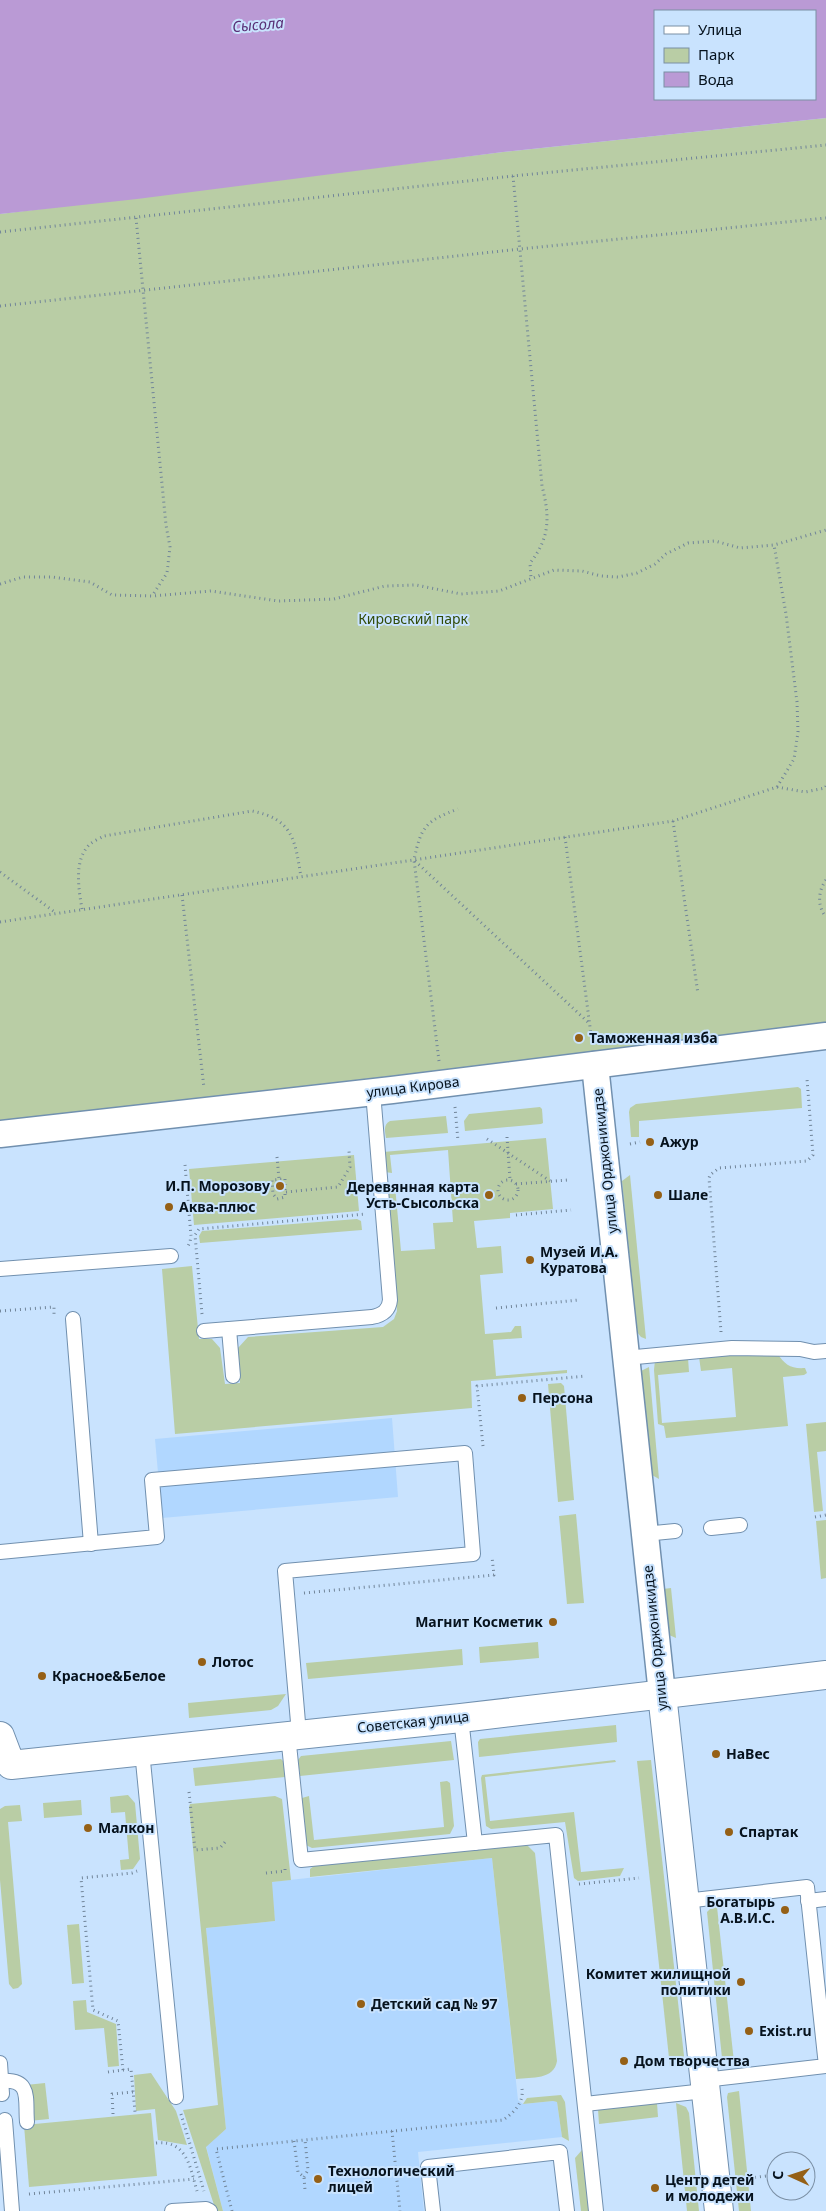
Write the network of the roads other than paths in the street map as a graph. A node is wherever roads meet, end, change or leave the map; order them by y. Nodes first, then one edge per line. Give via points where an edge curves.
1 (826, 1036) edge
2 (594, 1058) junction
3 (373, 1092) junction
4 (0, 1134) edge
5 (171, 1256) road end
6 (0, 1269) edge
7 (74, 1319) dead end
8 (229, 1329) junction
9 (204, 1331) dead end
10 (826, 1351) edge
11 (625, 1358) junction
12 (233, 1376) dead end
13 (740, 1525) dead end
14 (711, 1528) dead end
15 (675, 1531) dead end
16 (644, 1534) junction
17 (91, 1544) junction
18 (0, 1552) edge
19 (826, 1674) edge
20 (662, 1694) junction
21 (461, 1718) junction
22 (294, 1734) junction
23 (0, 1736) edge
24 (142, 1751) junction
25 (5, 1766) edge
26 (474, 1843) junction
27 (826, 1899) edge
28 (685, 1901) junction
29 (808, 1901) junction
30 (824, 2037) edge
31 (0, 2063) edge
32 (705, 2085) junction
33 (176, 2097) road end
34 (585, 2104) junction
35 (5, 2120) dead end
36 (27, 2122) dead end
37 (206, 2210) edge
38 (12, 2211) edge
39 (172, 2211) edge
40 (433, 2211) edge
41 (567, 2211) edge
42 (596, 2211) edge
43 (719, 2211) edge

1 - 2 street, улица Кирова
2 - 3 street, улица Кирова
2 - 11 street, улица Орджоникидзе
3 - 4 street, улица Кирова
3 - 8 lane via 390,1300 388,1309 372,1318
5 - 6 lane
7 - 17 lane
8 - 9 lane
8 - 12 lane
10 - 11 lane via 732,1348
11 - 16 street, улица Орджоникидзе
13 - 14 lane
15 - 16 lane
16 - 20 street, улица Орджоникидзе
17 - 18 lane
17 - 22 lane via 157,1537 152,1480 465,1453 473,1554 285,1571
19 - 20 main road, Советская улица
20 - 21 main road, Советская улица
20 - 28 main road, улица Орджоникидзе
21 - 22 main road, Советская улица
21 - 26 lane
22 - 24 main road, Советская улица
22 - 26 lane via 301,1860
23 - 25 main road
24 - 25 main road, Советская улица
24 - 33 lane
26 - 34 lane via 556,1835
27 - 29 lane
28 - 29 lane via 806,1887
28 - 32 main road, улица Орджоникидзе
29 - 30 lane
30 - 32 lane via 826,2066
31 - 36 lane via 2,2088 14,2080 22,2084
32 - 34 lane
32 - 43 main road, улица Орджоникидзе
34 - 42 lane
35 - 38 lane
37 - 39 lane
40 - 41 lane via 428,2167 560,2152

